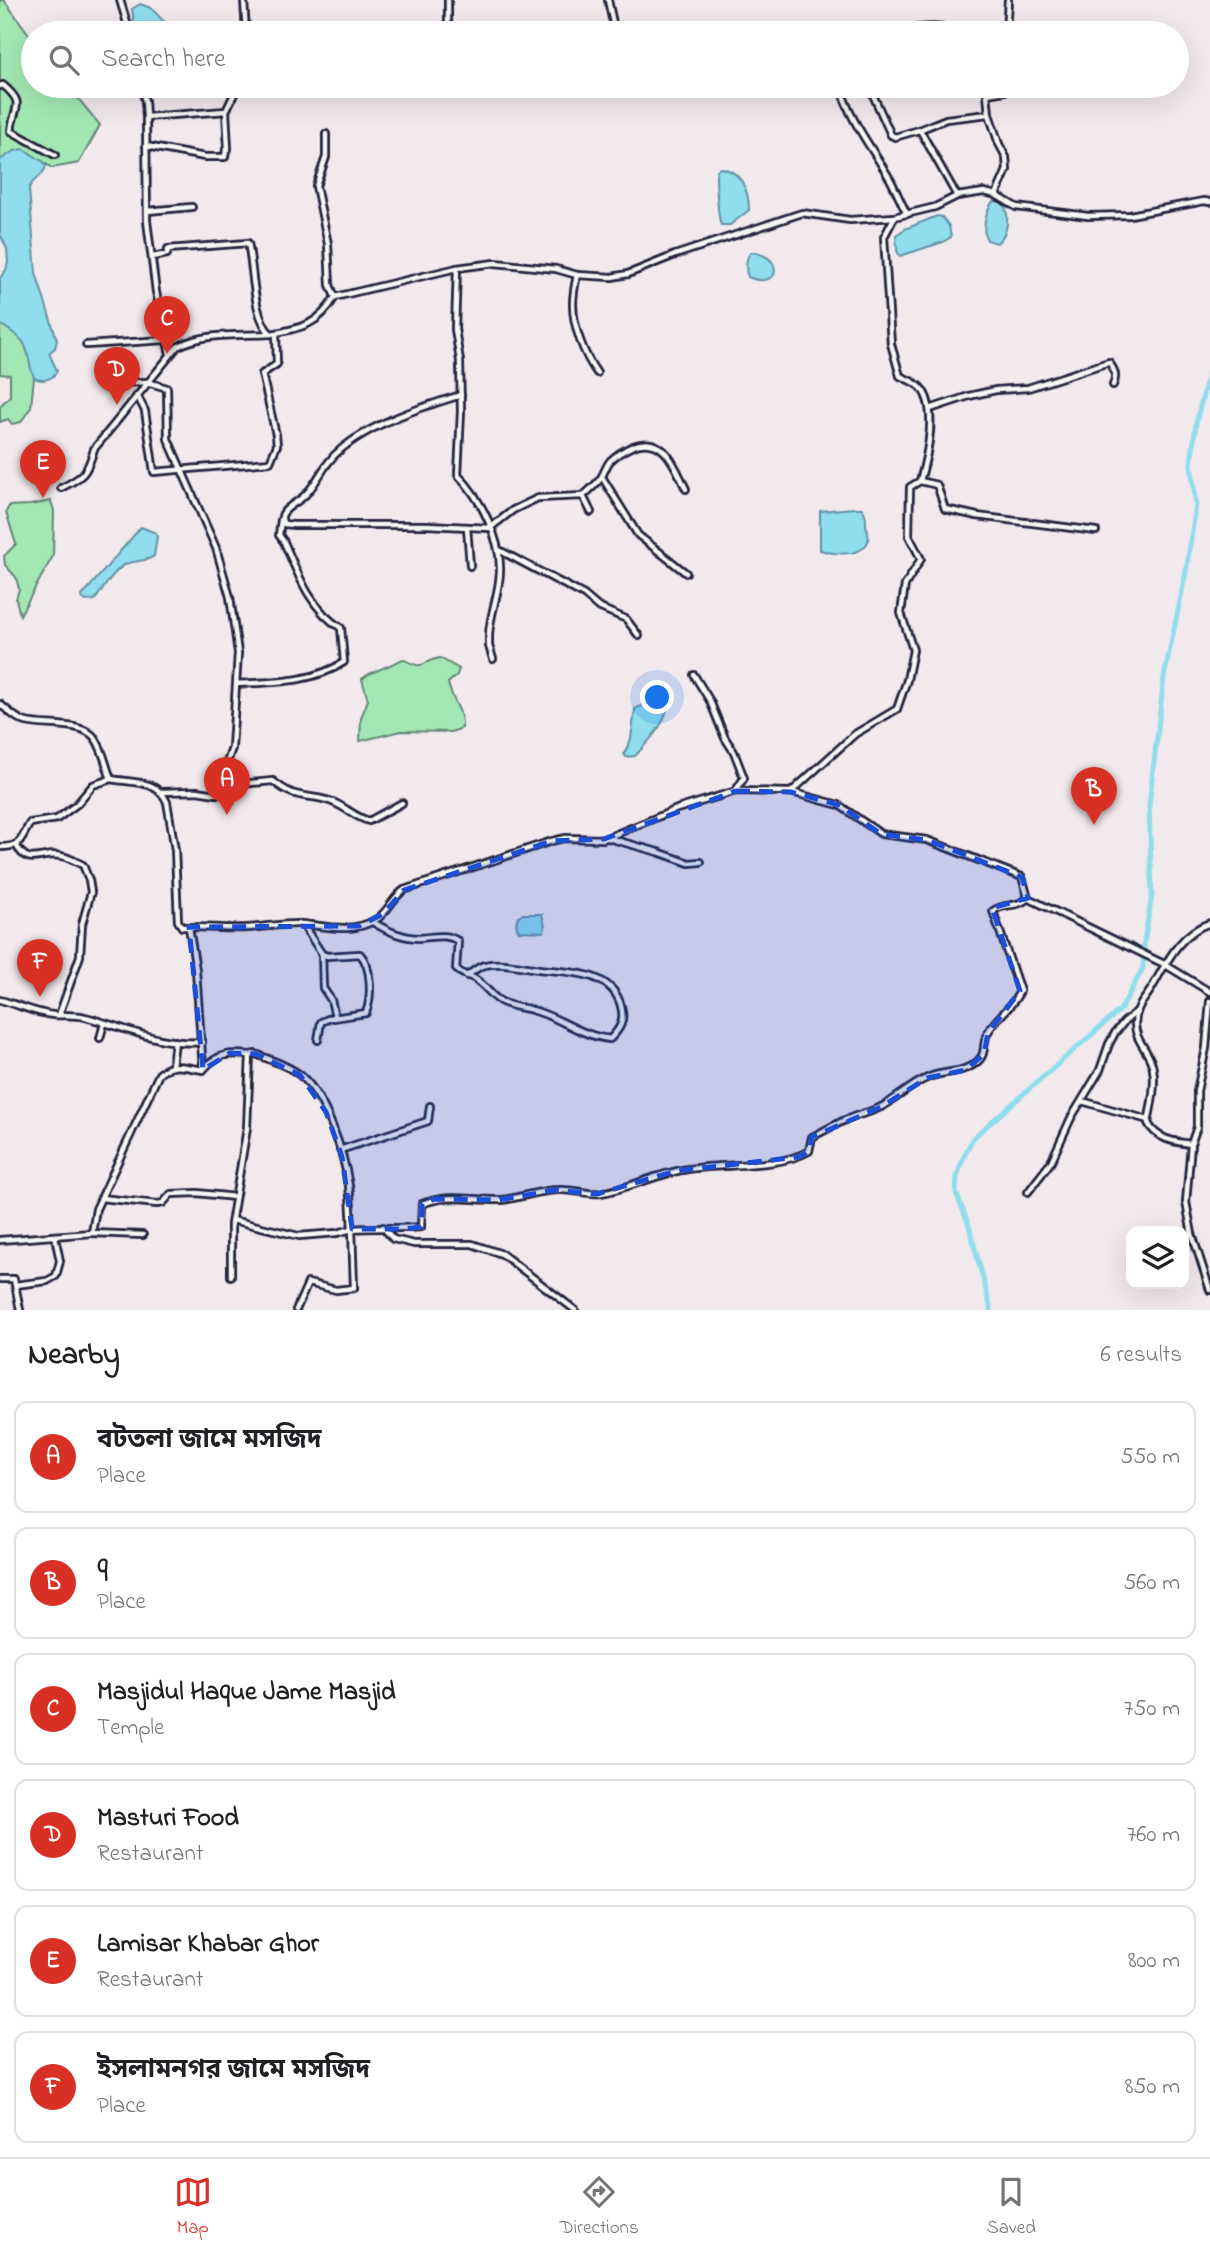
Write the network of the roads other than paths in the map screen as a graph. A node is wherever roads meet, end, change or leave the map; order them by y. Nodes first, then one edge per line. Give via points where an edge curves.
1 (120, 0) edge
2 (244, 0) edge
3 (448, 0) edge
4 (608, 0) edge
5 (1008, 0) edge
6 (126, 21) edge
7 (245, 21) edge
8 (448, 21) edge
9 (613, 21) edge
10 (1007, 21) edge
11 (0, 86) edge
12 (144, 98) edge
13 (232, 98) edge
14 (844, 98) edge
15 (874, 98) edge
16 (987, 98) edge
17 (226, 110) junction
18 (989, 114) junction
19 (146, 117) junction
20 (920, 130) junction
21 (326, 134) dead end
22 (146, 146) junction
23 (55, 155) dead end
24 (996, 195) junction
25 (957, 196) junction
26 (1210, 202) edge
27 (192, 206) dead end
28 (148, 211) junction
29 (907, 214) junction
30 (894, 218) junction
31 (153, 257) junction
32 (457, 268) junction
33 (577, 275) junction
34 (335, 297) junction
35 (273, 334) junction
36 (166, 340) junction
37 (86, 345) dead end
38 (170, 354) junction
39 (597, 373) dead end
40 (147, 382) junction
41 (108, 383) dead end
42 (1113, 385) dead end
43 (136, 395) junction
44 (461, 395) junction
45 (930, 409) junction
46 (182, 470) junction
47 (602, 477) junction
48 (920, 481) junction
49 (61, 488) dead end
50 (686, 489) dead end
51 (583, 496) junction
52 (591, 512) dead end
53 (281, 520) junction
54 (467, 527) junction
55 (490, 528) junction
56 (1096, 531) dead end
57 (498, 550) junction
58 (470, 566) dead end
59 (686, 573) dead end
60 (639, 636) dead end
61 (493, 659) dead end
62 (694, 676) dead end
63 (237, 684) junction
64 (0, 704) edge
65 (111, 779) junction
66 (219, 786) junction
67 (736, 791) junction
68 (160, 792) junction
69 (791, 792) junction
70 (402, 803) dead end
71 (607, 838) junction
72 (16, 845) junction
73 (0, 847) edge
74 (701, 862) dead end
75 (1028, 898) junction
76 (373, 922) junction
77 (1210, 923) edge
78 (302, 924) junction
79 (189, 927) junction
80 (322, 954) junction
81 (1164, 964) junction
82 (467, 976) junction
83 (1210, 992) edge
84 (0, 1000) edge
85 (1210, 1001) edge
86 (1137, 1011) junction
87 (59, 1015) junction
88 (333, 1018) junction
89 (104, 1024) junction
90 (100, 1038) dead end
91 (318, 1040) dead end
92 (175, 1041) junction
93 (202, 1042) junction
94 (250, 1055) junction
95 (172, 1066) junction
96 (203, 1070) junction
97 (1082, 1101) junction
98 (430, 1106) dead end
99 (1148, 1120) junction
100 (1191, 1144) junction
101 (340, 1150) junction
102 (1028, 1192) dead end
103 (235, 1197) junction
104 (101, 1198) junction
105 (232, 1220) junction
106 (382, 1227) junction
107 (352, 1229) junction
108 (92, 1233) junction
109 (143, 1235) dead end
110 (55, 1236) junction
111 (0, 1240) edge
112 (231, 1276) dead end
113 (0, 1279) edge
114 (15, 1285) junction
115 (1210, 1290) edge
116 (20, 1310) edge
117 (296, 1310) edge
118 (575, 1310) edge

1 - 6 street
2 - 7 street
3 - 8 street
4 - 9 street
5 - 10 street
11 - 23 street via 14,94 18,104 11,131
12 - 19 street
13 - 17 street
14 - 29 street
15 - 20 street via 891,135
16 - 18 street
17 - 19 street
17 - 22 street via 225,157
18 - 20 street via 946,119
18 - 24 street via 1006,157 1007,170
19 - 22 street
20 - 25 street
21 - 34 street via 326,157 316,186
22 - 28 street
24 - 25 street
24 - 26 street via 1016,207 1088,216 1130,215
25 - 29 street
27 - 28 street
28 - 31 street
29 - 30 street
30 - 33 street via 850,220 802,213 635,272
30 - 45 street via 884,237 891,344 900,376 920,387
31 - 35 street via 167,254 168,249 248,243 260,315 264,328
31 - 36 street
32 - 33 street via 495,263
32 - 34 street
32 - 44 street via 455,329
33 - 39 street via 574,315 587,359
34 - 35 street via 314,323
35 - 38 street via 188,341
35 - 46 street via 277,364 262,374 277,445 270,462
36 - 37 street
36 - 38 street
38 - 40 street
40 - 41 street
40 - 43 street
40 - 46 street via 167,388 167,439
42 - 45 street via 1115,370 1109,362 1028,388 996,390
43 - 46 street via 145,411 154,472
43 - 49 street via 94,449 81,479
44 - 53 street via 358,437 322,468 316,484 288,507
44 - 55 street via 458,475 479,499
45 - 48 street via 929,449
46 - 63 street via 216,548 230,597
47 - 50 street via 607,464 621,451 654,444 670,457
47 - 51 street
47 - 59 street via 638,535
48 - 56 street via 937,485 945,509
48 - 69 street via 910,487 909,536 921,559 905,586 901,613 913,650 897,709 855,734
51 - 52 street
51 - 55 street via 538,498
53 - 54 street via 294,525
53 - 63 street via 279,535 303,586 325,618 341,628 344,662 305,678
54 - 55 street
54 - 58 street
55 - 57 street
57 - 60 street via 626,619
57 - 61 street via 500,570 489,635
62 - 67 street via 744,778
63 - 66 street via 232,748
64 - 65 street via 26,722 89,732
65 - 68 street via 155,786
65 - 72 street via 93,785 57,820 30,823
66 - 68 street via 216,794
66 - 70 street via 273,781 283,790 330,801 369,821
67 - 69 street
67 - 71 street
68 - 79 street via 171,820 178,920 182,927
69 - 75 street via 839,805 881,834 927,840 1021,877
71 - 74 street via 689,863
71 - 76 street via 552,841 404,890
72 - 73 street
72 - 87 street via 26,857 61,856 83,865 89,880 80,956
75 - 81 street
75 - 106 street via 1020,905 993,911 1020,991 988,1032 979,1061 962,1072 927,1077 881,1107 811,1137 809,1151 799,1157 676,1171 597,1194 574,1189 499,1200 435,1199 422,1204 421,1227
76 - 78 street via 341,929
76 - 82 street via 401,935 458,940 456,970
77 - 81 street via 1180,943
78 - 79 street
78 - 80 street
79 - 93 street
80 - 88 street via 323,988
80 - 88 street via 360,954 366,960 366,1013
81 - 83 street
81 - 86 street
82 - 82 street via 497,1000 532,1009 592,1037 610,1039 624,1017 614,990 590,977 505,964 484,965
84 - 87 street
85 - 100 street via 1197,1091 1197,1127
86 - 97 street via 1115,1033
86 - 99 street via 1138,1039 1153,1068
87 - 89 street
88 - 91 street via 321,1023
89 - 90 street
89 - 92 street
92 - 93 street
92 - 95 street
93 - 96 street
94 - 96 street via 230,1053
94 - 101 street via 300,1075 326,1112
94 - 103 street via 247,1128
95 - 96 street
95 - 104 street via 159,1074
97 - 99 street
97 - 102 street via 1051,1161
98 - 101 street via 428,1121
99 - 100 street via 1161,1138
100 - 115 street via 1186,1202
101 - 107 street via 350,1190
103 - 104 street via 172,1195 158,1204
103 - 105 street
104 - 108 street
105 - 107 street via 299,1236
105 - 112 street
106 - 107 street
106 - 118 street via 393,1239 414,1244 472,1244 502,1254
107 - 117 street via 354,1288 336,1290 308,1283
108 - 109 street
108 - 110 street
110 - 111 street
110 - 114 street via 60,1261 56,1276
113 - 114 street via 14,1279
114 - 116 street

